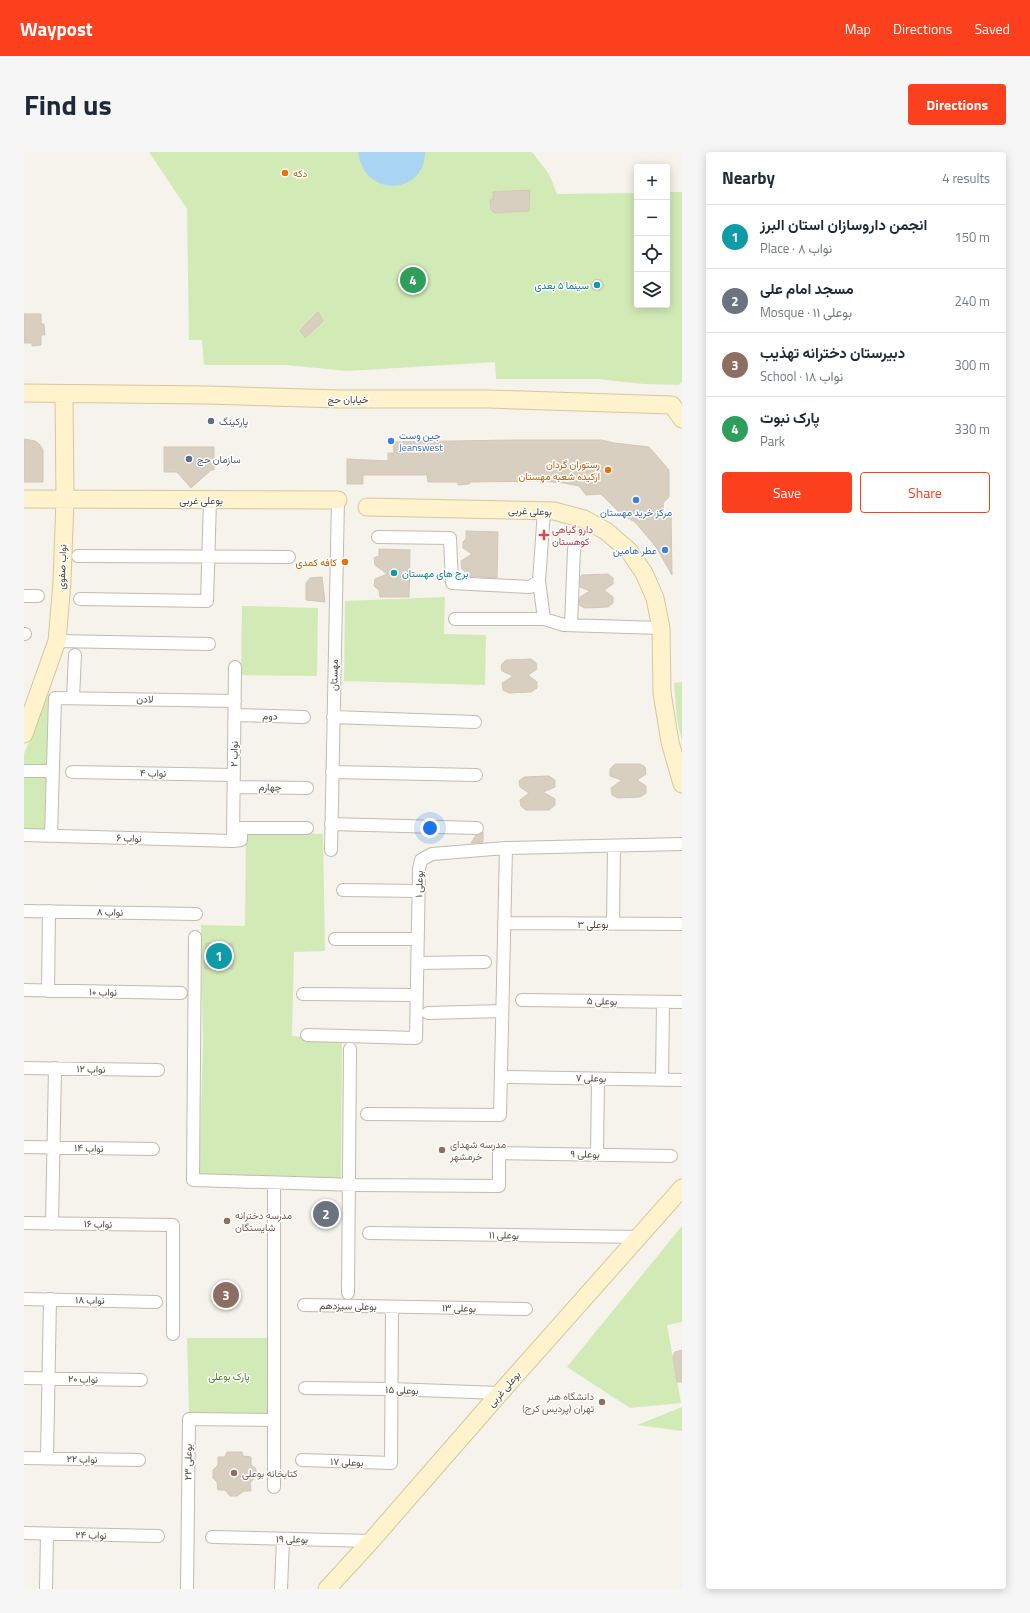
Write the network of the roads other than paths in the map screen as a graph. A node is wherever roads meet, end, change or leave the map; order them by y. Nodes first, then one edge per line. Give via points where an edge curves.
1 (24, 392) edge
2 (64, 394) junction
3 (677, 402) edge
4 (682, 419) edge
5 (24, 499) edge
6 (65, 499) junction
7 (210, 500) junction
8 (338, 500) joint
9 (367, 507) dead end
10 (544, 511) junction
11 (378, 537) dead end
12 (574, 548) dead end
13 (78, 556) dead end
14 (208, 556) junction
15 (289, 557) dead end
16 (539, 581) junction
17 (24, 596) edge
18 (38, 596) dead end
19 (80, 599) dead end
20 (456, 619) dead end
21 (544, 619) junction
22 (571, 625) junction
23 (661, 628) junction
24 (57, 641) junction
25 (209, 644) dead end
26 (75, 655) dead end
27 (236, 668) dead end
28 (73, 698) junction
29 (235, 701) junction
30 (235, 715) junction
31 (304, 717) dead end
32 (333, 717) junction
33 (475, 722) dead end
34 (24, 734) edge
35 (24, 771) edge
36 (53, 771) junction
37 (72, 772) dead end
38 (332, 772) junction
39 (476, 775) dead end
40 (234, 781) junction
41 (682, 784) edge
42 (306, 788) dead end
43 (331, 824) junction
44 (307, 828) dead end
45 (477, 828) dead end
46 (24, 835) edge
47 (51, 836) junction
48 (233, 841) junction
49 (682, 844) edge
50 (614, 846) junction
51 (506, 848) junction
52 (331, 850) dead end
53 (343, 890) dead end
54 (419, 891) junction
55 (24, 911) edge
56 (49, 912) junction
57 (196, 914) dead end
58 (504, 923) junction
59 (613, 924) junction
60 (682, 924) edge
61 (195, 937) dead end
62 (335, 939) dead end
63 (418, 939) junction
64 (417, 962) junction
65 (485, 962) dead end
66 (24, 990) edge
67 (48, 991) junction
68 (181, 993) dead end
69 (303, 994) dead end
70 (417, 996) junction
71 (522, 1000) dead end
72 (663, 1002) junction
73 (682, 1002) edge
74 (502, 1011) junction
75 (428, 1013) dead end
76 (307, 1035) dead end
77 (350, 1049) dead end
78 (24, 1068) edge
79 (55, 1068) junction
80 (158, 1070) dead end
81 (501, 1077) junction
82 (598, 1079) junction
83 (662, 1080) junction
84 (682, 1080) edge
85 (367, 1114) dead end
86 (24, 1147) edge
87 (53, 1147) junction
88 (153, 1149) dead end
89 (597, 1155) junction
90 (671, 1156) dead end
91 (274, 1183) junction
92 (349, 1184) junction
93 (682, 1188) edge
94 (24, 1223) edge
95 (52, 1224) junction
96 (369, 1233) dead end
97 (639, 1237) junction
98 (348, 1293) dead end
99 (24, 1299) edge
100 (50, 1299) junction
101 (156, 1302) dead end
102 (304, 1305) dead end
103 (392, 1307) junction
104 (526, 1310) dead end
105 (173, 1334) dead end
106 (24, 1378) edge
107 (48, 1378) junction
108 (141, 1380) dead end
109 (305, 1388) dead end
110 (392, 1389) junction
111 (500, 1393) junction
112 (273, 1420) junction
113 (24, 1458) edge
114 (47, 1458) junction
115 (139, 1460) dead end
116 (302, 1460) dead end
117 (274, 1487) dead end
118 (24, 1533) edge
119 (47, 1534) junction
120 (158, 1536) dead end
121 (212, 1537) dead end
122 (282, 1539) junction
123 (371, 1541) junction
124 (46, 1589) edge
125 (187, 1589) edge
126 (281, 1589) edge
127 (327, 1589) edge

1 - 2 street, خیابان حج
2 - 3 street, خیابان حج via 207,395 340,400
2 - 6 street, نواب صفوی
3 - 4 street
5 - 6 street, بوعلی غربی
6 - 7 street, بوعلی غربی
6 - 24 street, نواب صفوی
7 - 8 street, بوعلی غربی
7 - 14 street
8 - 32 street, مهستان
9 - 10 street, بوعلی غربی
10 - 16 street
10 - 23 street, بوعلی غربی via 584,519 606,531 629,551 644,573 655,598
11 - 16 street via 450,538 452,583 530,587
12 - 22 street
13 - 14 street
14 - 15 street
14 - 19 street via 207,601
16 - 21 street
17 - 18 street
20 - 21 street
21 - 22 street
22 - 23 street
23 - 41 street, بوعلی غربی via 662,693 670,742
24 - 25 street
24 - 34 street, نواب صفوی
26 - 28 street
27 - 29 street, نواب ۲
28 - 29 street, لادن
28 - 36 street, لادن via 55,698
29 - 30 street, نواب ۲
30 - 31 street, دوم
30 - 40 street, نواب ۲
32 - 33 street
32 - 38 street, مهستان
35 - 36 street
36 - 47 street
37 - 40 street, نواب ۴
38 - 39 street
38 - 43 street, مهستان
40 - 42 street, چهارم
40 - 48 street, نواب ۲
43 - 45 street
43 - 52 street, مهستان
44 - 48 street via 241,828 241,840
46 - 47 street, نواب ۶
47 - 48 street, نواب ۶
49 - 50 street, بوعلی ۱
50 - 51 street, بوعلی ۱
50 - 59 street
51 - 54 street, بوعلی ۱ via 432,854 421,860
51 - 58 street
53 - 54 street
54 - 63 street, بوعلی ۱
55 - 56 street, نواب ۸
56 - 57 street, نواب ۸
56 - 67 street
58 - 59 street, بوعلی ۳
58 - 74 street
59 - 60 street, بوعلی ۳
61 - 91 street via 193,1180
62 - 63 street
63 - 64 street, بوعلی ۱
64 - 65 street
64 - 70 street, بوعلی ۱
66 - 67 street, نواب ۱۰
67 - 68 street, نواب ۱۰
69 - 70 street
70 - 76 street, بوعلی ۱ via 416,1038
71 - 72 street, بوعلی ۵
72 - 73 street, بوعلی ۵
72 - 83 street
74 - 75 street
74 - 81 street
77 - 92 street
78 - 79 street, نواب ۱۲
79 - 80 street, نواب ۱۲
79 - 87 street
81 - 82 street, بوعلی ۷
81 - 85 street via 500,1115
82 - 83 street, بوعلی ۷
82 - 89 street
83 - 84 street, بوعلی ۷
86 - 87 street, نواب ۱۴
87 - 88 street, نواب ۱۴
87 - 95 street
89 - 90 street, بوعلی ۹
89 - 92 street, بوعلی ۹ via 500,1153 499,1186
91 - 92 street
91 - 112 street
92 - 98 street
93 - 97 street, بوعلی غربی
94 - 95 street, نواب ۱۶
95 - 105 street, نواب ۱۶ via 173,1225
96 - 97 street, بوعلی ۱۱
97 - 111 street, بوعلی غربی
99 - 100 street, نواب ۱۸
100 - 101 street, نواب ۱۸
100 - 107 street
102 - 103 street, بوعلی سیزدهم
103 - 104 street, بوعلی ۱۳
103 - 110 street
106 - 107 street, نواب ۲۰
107 - 108 street, نواب ۲۰
107 - 114 street
109 - 110 street, بوعلی ۱۵
110 - 111 street, بوعلی ۱۵
110 - 116 street, بوعلی ۱۷ via 391,1463
111 - 123 street, بوعلی غربی
112 - 117 street
112 - 125 street, بوعلی ۲۳ via 189,1419
113 - 114 street, نواب ۲۲
114 - 115 street, نواب ۲۲
118 - 119 street, نواب ۲۴
119 - 120 street, نواب ۲۴
119 - 124 street
121 - 122 street, بوعلی ۱۹
122 - 123 street, بوعلی ۱۹
122 - 126 street
123 - 127 street, بوعلی غربی

